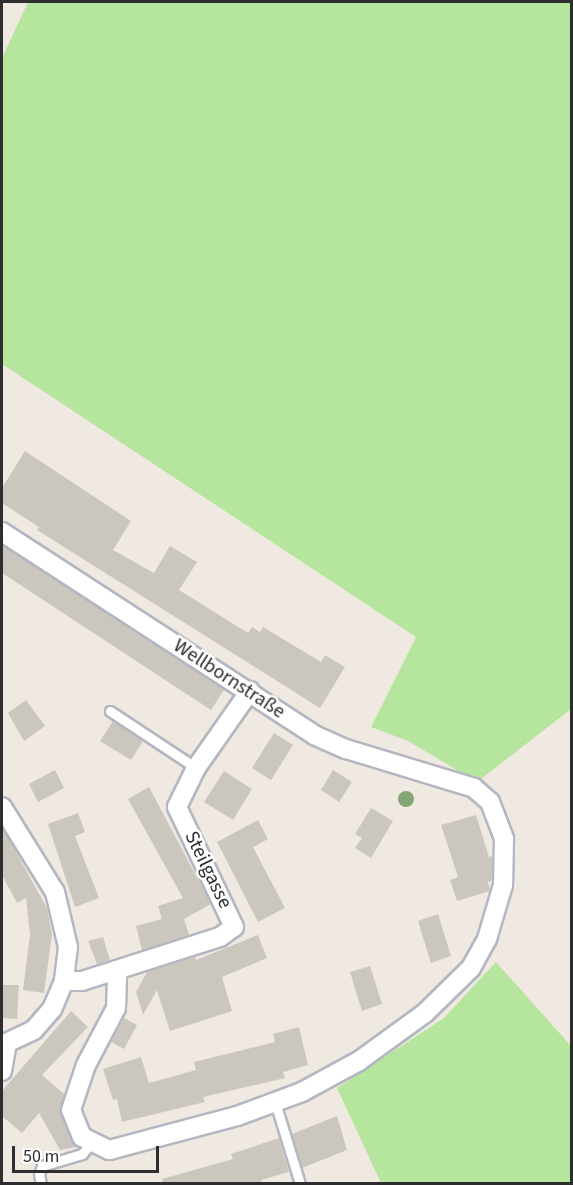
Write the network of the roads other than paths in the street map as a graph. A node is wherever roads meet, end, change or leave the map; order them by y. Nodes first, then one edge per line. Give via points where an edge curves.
1 (2, 532) edge
2 (250, 691) junction
3 (110, 711) dead end
4 (196, 768) junction
5 (2, 807) edge
6 (117, 970) junction
7 (64, 981) junction
8 (4, 1045) edge
9 (2, 1071) edge
10 (275, 1102) junction
11 (90, 1144) junction
12 (41, 1184) edge
13 (300, 1184) edge

1 - 2 street, Wellbornstraße
2 - 4 street, Steilgasse
2 - 10 street, Wellbornstraße via 314,735 346,749 474,788 490,802 497,818 506,862 495,917 471,968 425,1013 387,1042 333,1076
3 - 4 lane
4 - 6 street, Steilgasse via 178,797 177,807 234,927 220,937
5 - 7 street via 45,873 61,906 68,947
6 - 7 street, Steilgasse via 82,981
6 - 11 street via 116,1008 72,1100 76,1129
7 - 8 street via 44,1020
8 - 9 street
10 - 11 street via 119,1150
10 - 13 lane
11 - 12 lane via 82,1154 42,1166

